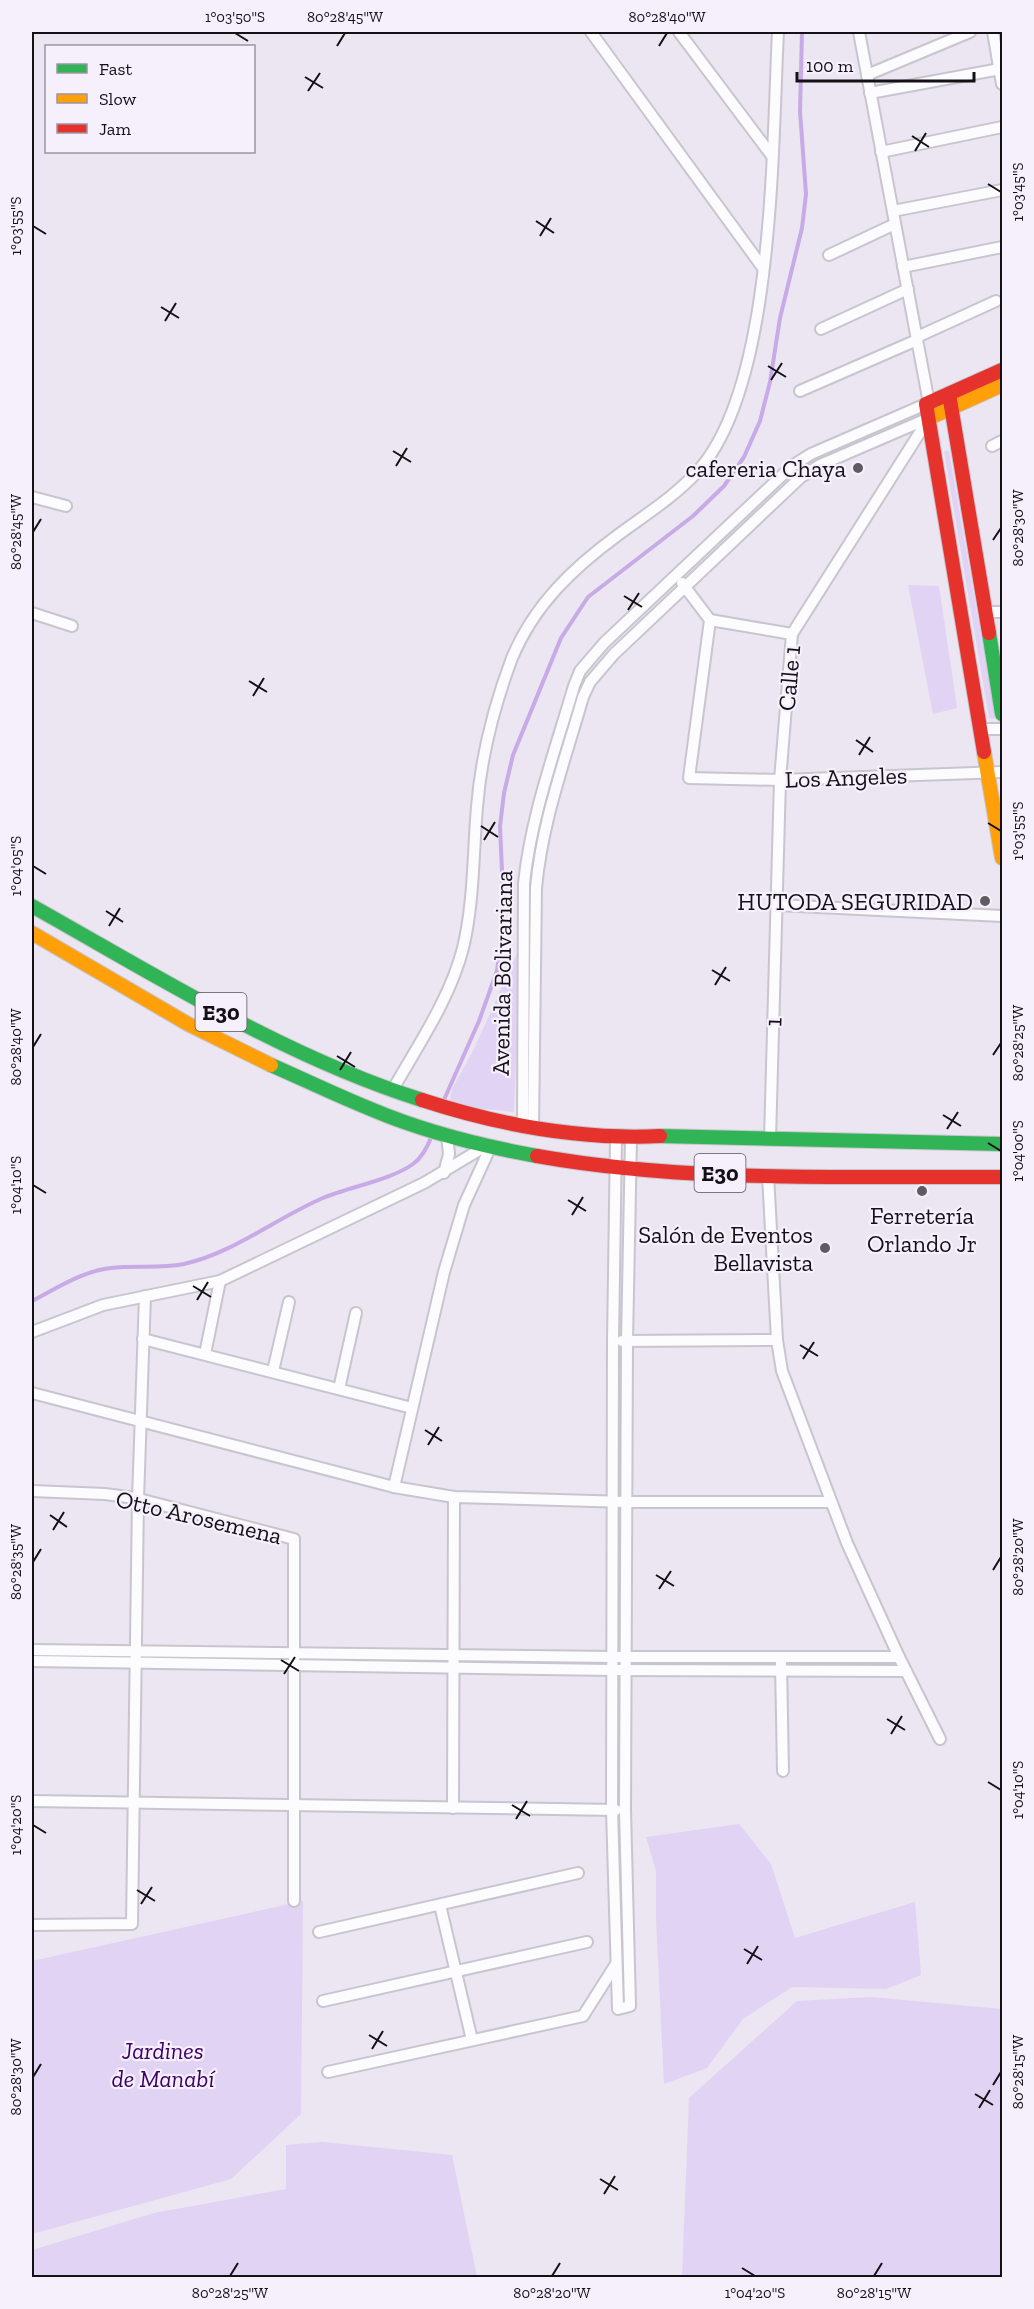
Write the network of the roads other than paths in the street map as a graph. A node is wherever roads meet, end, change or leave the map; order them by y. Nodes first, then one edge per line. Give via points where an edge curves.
1 (591, 32) edge
2 (679, 32) edge
3 (778, 32) edge
4 (859, 32) edge
5 (970, 32) edge
6 (993, 32) edge
7 (1000, 69) junction
8 (867, 75) junction
9 (1002, 84) edge
10 (870, 93) junction
11 (1002, 127) edge
12 (882, 152) junction
13 (772, 156) junction
14 (1002, 190) edge
15 (893, 211) junction
16 (895, 224) junction
17 (1002, 247) edge
18 (829, 255) dead end
19 (903, 267) junction
20 (763, 268) junction
21 (908, 289) junction
22 (996, 301) dead end
23 (821, 329) dead end
24 (917, 338) junction
25 (1002, 370) edge
26 (1002, 386) edge
27 (800, 391) dead end
28 (950, 401) junction
29 (928, 408) junction
30 (1002, 441) edge
31 (992, 446) dead end
32 (32, 497) edge
33 (66, 506) dead end
34 (676, 575) junction
35 (684, 586) junction
36 (985, 612) junction
37 (1002, 612) edge
38 (32, 613) edge
39 (710, 620) junction
40 (72, 626) dead end
41 (792, 634) junction
42 (1002, 714) edge
43 (981, 729) junction
44 (1002, 729) edge
45 (988, 772) junction
46 (1002, 772) edge
47 (780, 780) junction
48 (1002, 858) edge
49 (777, 904) junction
50 (32, 906) edge
51 (1002, 916) edge
52 (32, 933) edge
53 (87, 937) junction
54 (75, 958) junction
55 (392, 1091) junction
56 (528, 1127) junction
57 (444, 1134) junction
58 (616, 1138) junction
59 (631, 1138) junction
60 (770, 1139) junction
61 (1002, 1144) edge
62 (488, 1147) junction
63 (614, 1168) junction
64 (629, 1169) junction
65 (444, 1173) junction
66 (768, 1175) junction
67 (1002, 1177) edge
68 (220, 1281) junction
69 (145, 1296) junction
70 (289, 1302) dead end
71 (356, 1313) dead end
72 (32, 1332) edge
73 (143, 1339) junction
74 (777, 1340) junction
75 (613, 1341) junction
76 (627, 1342) junction
77 (205, 1354) junction
78 (273, 1371) junction
79 (339, 1389) junction
80 (32, 1393) edge
81 (412, 1408) junction
82 (140, 1420) junction
83 (394, 1487) junction
84 (32, 1491) edge
85 (454, 1497) junction
86 (138, 1499) junction
87 (612, 1500) junction
88 (627, 1502) junction
89 (830, 1502) junction
90 (32, 1650) edge
91 (135, 1650) junction
92 (294, 1652) junction
93 (453, 1654) junction
94 (612, 1657) junction
95 (626, 1657) junction
96 (781, 1657) junction
97 (899, 1657) junction
98 (32, 1661) edge
99 (135, 1662) junction
100 (294, 1665) junction
101 (452, 1667) junction
102 (612, 1670) junction
103 (626, 1670) junction
104 (781, 1671) junction
105 (906, 1671) junction
106 (940, 1739) dead end
107 (783, 1771) dead end
108 (32, 1802) edge
109 (134, 1802) junction
110 (293, 1805) junction
111 (453, 1808) junction
112 (612, 1810) junction
113 (625, 1810) junction
114 (578, 1873) dead end
115 (294, 1901) dead end
116 (440, 1905) junction
117 (32, 1925) edge
118 (319, 1932) dead end
119 (587, 1942) dead end
120 (616, 1964) junction
121 (455, 1972) junction
122 (323, 2001) dead end
123 (472, 2040) junction
124 (328, 2072) dead end

1 - 20 street
2 - 13 street
3 - 13 street
4 - 8 street
5 - 8 street
6 - 7 street
7 - 9 street
7 - 10 street
8 - 10 street
10 - 12 street
11 - 12 street
12 - 15 street
13 - 20 street
14 - 15 street
15 - 16 street
16 - 18 street
16 - 19 street
17 - 19 street
19 - 21 street
20 - 55 street via 744,372 728,422 714,450 676,491 568,575 536,614 514,655 495,709 481,775 463,948 446,995
21 - 23 street
21 - 24 street
22 - 24 street
24 - 27 street
24 - 29 street
25 - 28 main road, Avenida Bolivariana
26 - 28 main road, Avenida Bolivariana
28 - 29 main road, Avenida Bolivariana
28 - 36 main road
29 - 34 street, Avenida Bolivariana via 800,460
29 - 35 street, Avenida Bolivariana via 792,484
29 - 41 street, Calle 1
29 - 43 main road
30 - 31 street
32 - 33 street
34 - 35 street
34 - 56 street, Avenida Bolivariana via 580,671 539,806 524,883
35 - 39 street
35 - 56 street, Avenida Bolivariana via 590,682 542,838 536,888
36 - 37 street
36 - 42 main road
38 - 40 street
39 - 41 street
39 - 47 street, Los Angeles via 689,777
41 - 47 street, Calle 1
43 - 44 street
43 - 45 main road
45 - 46 street, Los Angeles
45 - 47 street, Los Angeles
45 - 48 main road
47 - 49 street, Calle 1
49 - 51 street
49 - 60 street, 1 / E30
50 - 53 main road, E30
52 - 54 main road, E30
53 - 54 main road
53 - 55 main road, E30 via 226,1014 344,1073
54 - 57 main road, E30 via 252,1057 335,1095
55 - 56 main road, E30 via 450,1110
56 - 58 main road, E30
57 - 62 main road, E30
57 - 65 street via 449,1154
58 - 59 main road, E30
58 - 63 street
59 - 60 main road, E30
59 - 64 street
60 - 61 main road, E30
62 - 63 main road, E30
62 - 65 street
62 - 81 street via 452,1242
63 - 64 main road, E30
63 - 75 street
64 - 66 main road, E30
64 - 76 street
65 - 68 street
66 - 67 main road, E30
66 - 74 street
68 - 69 street
68 - 77 street
69 - 72 street via 93,1309
69 - 73 street
70 - 78 street
71 - 79 street
73 - 77 street
73 - 82 street
74 - 76 street
74 - 89 street via 782,1371
75 - 76 street
75 - 87 street
76 - 88 street
77 - 78 street
78 - 79 street
79 - 81 street
80 - 82 street
81 - 83 street
82 - 83 street
82 - 86 street
83 - 85 street
84 - 86 street, Otto Arosemena
85 - 87 street
85 - 93 street
86 - 91 street
86 - 92 street, Otto Arosemena via 294,1539
87 - 88 street
87 - 94 street
88 - 89 street
88 - 95 street
89 - 97 street
90 - 91 street
91 - 92 street
91 - 99 street
92 - 93 street
92 - 100 street
93 - 94 street
93 - 101 street
94 - 95 street
94 - 102 street
95 - 96 street
95 - 103 street
96 - 97 street
96 - 104 street
97 - 105 street
98 - 99 street
99 - 100 street
99 - 109 street
100 - 101 street
100 - 110 street
101 - 102 street
101 - 111 street
102 - 103 street
102 - 112 street
103 - 104 street
103 - 113 street
104 - 105 street
104 - 107 street
105 - 106 street
108 - 109 street
109 - 110 street
109 - 117 street via 132,1924
110 - 111 street
110 - 115 street
111 - 112 street
112 - 113 street
112 - 120 street
113 - 120 street via 630,2006 618,2009
114 - 116 street
116 - 118 street
116 - 121 street
119 - 121 street
120 - 123 street via 583,2016
121 - 122 street
121 - 123 street
123 - 124 street

